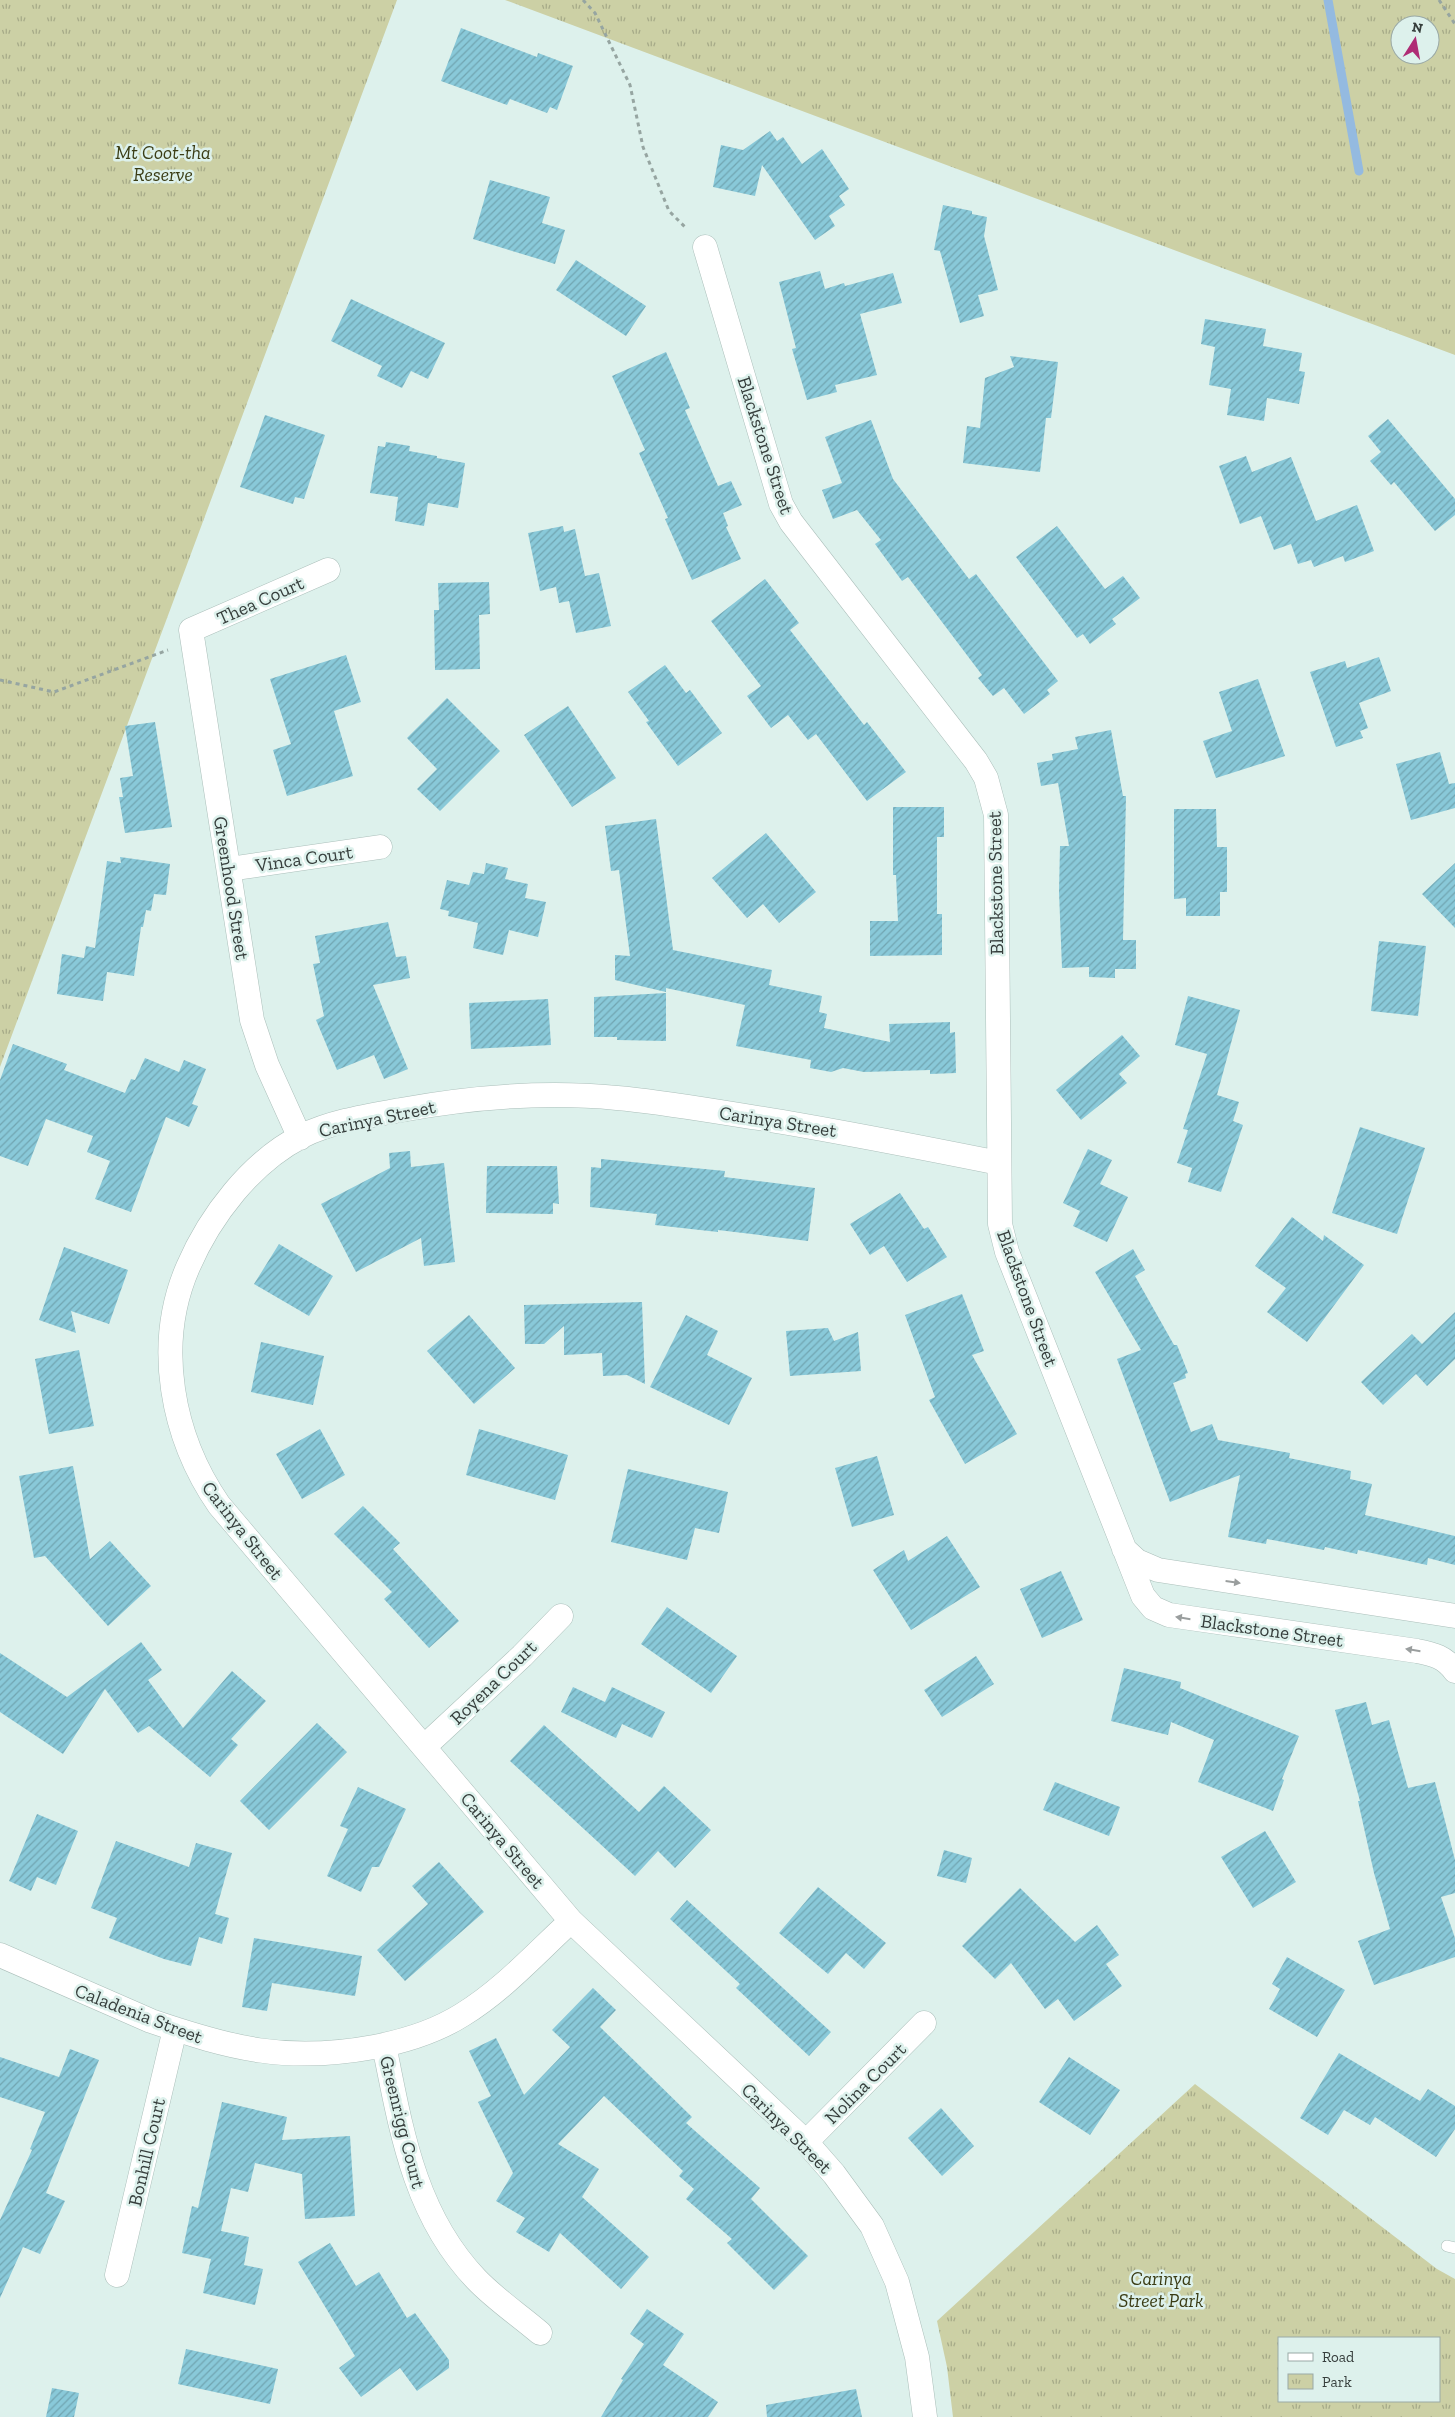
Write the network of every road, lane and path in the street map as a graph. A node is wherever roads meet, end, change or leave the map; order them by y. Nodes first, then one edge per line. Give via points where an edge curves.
1 (583, 0) edge
2 (1438, 0) edge
3 (1455, 24) edge
4 (705, 247) joint
5 (328, 570) dead end
6 (191, 630) junction
7 (0, 680) edge
8 (380, 847) dead end
9 (229, 870) junction
10 (300, 1138) junction
11 (999, 1163) junction
12 (1122, 1548) junction
13 (561, 1616) dead end
14 (1455, 1616) edge
15 (1455, 1671) edge
16 (424, 1747) junction
17 (571, 1921) junction
18 (0, 1955) edge
19 (924, 2023) dead end
20 (175, 2029) junction
21 (384, 2045) junction
22 (806, 2142) junction
23 (117, 2275) dead end
24 (540, 2333) dead end
25 (925, 2417) edge

1 - 4 path via 595,13 630,85 643,147 669,211
2 - 3 path
4 - 11 street, Blackstone Street via 781,504 791,522 976,761 991,792 996,815
5 - 6 street, Thea Court
6 - 7 path via 168,650 54,692
6 - 9 street, Greenhood Street
8 - 9 street, Vinca Court
9 - 10 street, Greenhood Street via 257,1041
10 - 11 street, Carinya Street via 320,1128 412,1108 474,1099 564,1095 685,1106 858,1134
10 - 16 street, Carinya Street via 255,1170 239,1187 196,1248 176,1304 171,1333 177,1416 190,1457 219,1505
11 - 12 street, Blackstone Street via 1000,1224 1007,1252
12 -> 14 street via 1137,1561 1158,1570
15 -> 12 street, Blackstone Street via 1439,1656 1417,1650 1162,1614 1143,1596
13 - 16 street, Royena Court
16 - 17 street, Carinya Street
17 - 21 street, Caladenia Street via 494,1993 462,2015 432,2031
17 - 22 street, Carinya Street
18 - 20 street, Caladenia Street
19 - 22 street, Nolina Court
20 - 21 street, Caladenia Street via 242,2048 282,2054 316,2055
20 - 23 street, Bonhill Court
21 - 24 street, Greenrigg Court via 411,2167 439,2230 477,2280
22 - 25 street, Carinya Street via 856,2202 886,2256 897,2282 915,2348

